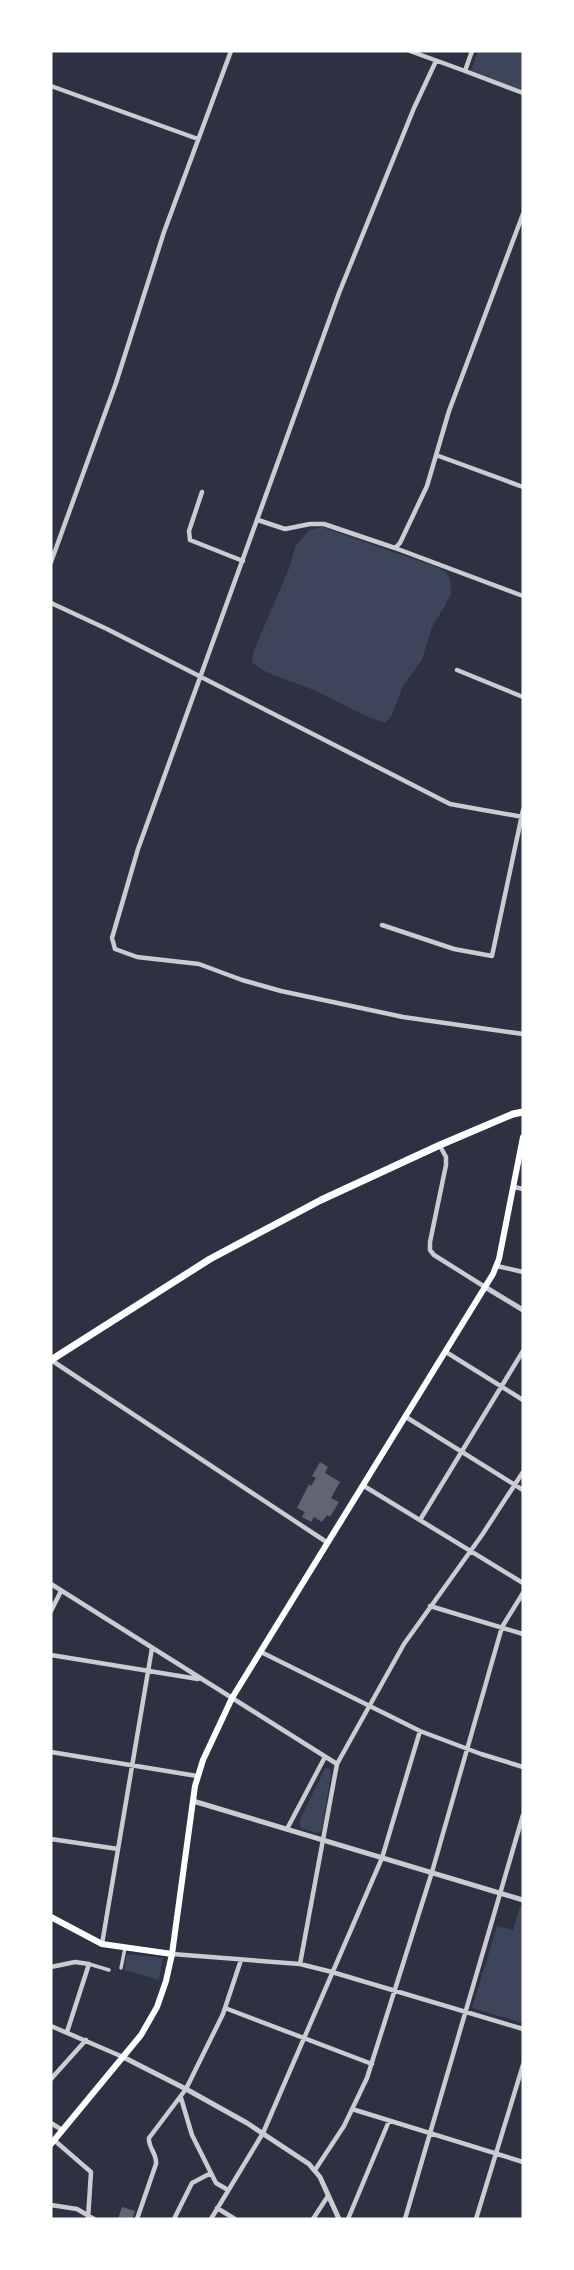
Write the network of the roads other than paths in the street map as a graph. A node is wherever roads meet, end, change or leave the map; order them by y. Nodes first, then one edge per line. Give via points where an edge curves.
1 (231, 51) edge
2 (410, 51) edge
3 (472, 51) edge
4 (436, 61) junction
5 (465, 71) junction
6 (51, 86) edge
7 (523, 93) edge
8 (198, 139) junction
9 (523, 214) edge
10 (436, 455) junction
11 (523, 487) edge
12 (202, 492) dead end
13 (258, 520) junction
14 (395, 548) junction
15 (243, 561) junction
16 (51, 562) edge
17 (523, 596) edge
18 (51, 603) edge
19 (457, 670) dead end
20 (200, 678) junction
21 (523, 697) edge
22 (523, 810) edge
23 (523, 817) edge
24 (382, 925) dead end
25 (523, 1034) edge
26 (523, 1112) edge
27 (523, 1138) edge
28 (440, 1145) junction
29 (513, 1187) junction
30 (523, 1189) edge
31 (497, 1266) junction
32 (523, 1272) edge
33 (485, 1287) junction
34 (523, 1310) edge
35 (523, 1351) edge
36 (446, 1352) junction
37 (51, 1360) edge
38 (501, 1387) junction
39 (523, 1400) edge
40 (406, 1418) junction
41 (461, 1452) junction
42 (523, 1472) edge
43 (515, 1485) junction
44 (364, 1486) junction
45 (523, 1490) edge
46 (420, 1520) junction
47 (329, 1544) junction
48 (470, 1551) junction
49 (523, 1583) edge
50 (51, 1584) edge
51 (61, 1591) junction
52 (523, 1593) edge
53 (430, 1605) junction
54 (51, 1611) edge
55 (502, 1628) junction
56 (523, 1634) edge
57 (152, 1648) junction
58 (261, 1652) junction
59 (51, 1655) edge
60 (148, 1670) junction
61 (203, 1679) junction
62 (232, 1698) junction
63 (368, 1707) junction
64 (420, 1731) junction
65 (467, 1749) junction
66 (51, 1752) edge
67 (325, 1757) junction
68 (337, 1764) junction
69 (132, 1766) junction
70 (523, 1767) edge
71 (197, 1776) junction
72 (193, 1801) junction
73 (523, 1815) edge
74 (287, 1829) junction
75 (51, 1839) edge
76 (324, 1840) junction
77 (118, 1849) junction
78 (382, 1858) junction
79 (432, 1872) junction
80 (501, 1893) junction
81 (523, 1900) edge
82 (51, 1917) edge
83 (102, 1944) junction
84 (125, 1948) junction
85 (172, 1954) junction
86 (242, 1960) junction
87 (89, 1964) junction
88 (300, 1964) junction
89 (51, 1967) edge
90 (121, 1968) dead end
91 (110, 1970) dead end
92 (332, 1972) junction
93 (395, 1991) junction
94 (225, 2008) junction
95 (466, 2012) junction
96 (51, 2026) edge
97 (523, 2029) edge
98 (66, 2032) junction
99 (304, 2038) junction
100 (86, 2040) junction
101 (123, 2057) junction
102 (372, 2064) junction
103 (523, 2065) edge
104 (51, 2079) edge
105 (186, 2088) junction
106 (180, 2097) junction
107 (352, 2109) junction
108 (389, 2121) junction
109 (51, 2123) edge
110 (62, 2130) junction
111 (263, 2133) junction
112 (430, 2134) junction
113 (52, 2142) edge
114 (495, 2154) junction
115 (523, 2162) edge
116 (315, 2170) junction
117 (211, 2173) junction
118 (228, 2190) junction
119 (328, 2195) junction
120 (51, 2205) edge
121 (217, 2208) junction
122 (90, 2218) edge
123 (138, 2219) edge
124 (174, 2219) edge
125 (211, 2219) edge
126 (235, 2219) edge
127 (313, 2219) edge
128 (340, 2219) edge
129 (348, 2219) edge
130 (405, 2219) edge
131 (476, 2219) edge

1 - 8 street
2 - 4 street
3 - 5 street
4 - 5 street
4 - 13 street via 339,293
5 - 7 street
6 - 8 street
8 - 16 street
9 - 10 street
10 - 11 street
10 - 14 street via 428,486
12 - 15 street via 190,540
13 - 14 street via 285,529 324,524
13 - 15 street
14 - 17 street
15 - 20 street
18 - 20 street
19 - 21 street
20 - 23 street via 450,804
20 - 25 street via 138,849 113,938 115,949 137,957 202,965 271,988 403,1017
22 - 23 street
23 - 24 street via 492,956 460,951
26 - 28 main road
27 - 29 main road
28 - 33 street via 446,1165 430,1250
28 - 37 main road via 321,1200 210,1259
29 - 30 street
29 - 31 main road
31 - 32 street
31 - 33 main road
33 - 34 street
33 - 36 main road
35 - 38 street
36 - 38 street
36 - 40 main road
37 - 47 street
38 - 39 street
38 - 41 street
40 - 41 street
40 - 44 main road
41 - 43 street
41 - 46 street
42 - 43 street
43 - 45 street
43 - 48 street
44 - 46 street
44 - 47 main road
46 - 48 street
47 - 58 main road
48 - 49 street
48 - 53 street
50 - 51 street
51 - 54 street
51 - 57 street
52 - 55 street
53 - 55 street
53 - 63 street
55 - 56 street
55 - 65 street
57 - 60 street
57 - 61 street
58 - 62 main road
58 - 63 street
59 - 60 street
60 - 61 street
60 - 69 street
61 - 62 street
62 - 67 street
62 - 71 main road
63 - 64 street
63 - 68 street
64 - 65 street
64 - 78 street
65 - 70 street
65 - 79 street
66 - 69 street
67 - 68 street
67 - 74 street
68 - 76 street
69 - 71 street
69 - 77 street
71 - 72 main road
72 - 74 street
72 - 85 main road
73 - 80 street
74 - 76 street
75 - 77 street
76 - 78 street
76 - 88 street
77 - 83 street
78 - 79 street
78 - 92 street
79 - 80 street
79 - 93 street
80 - 81 street
80 - 95 street
82 - 83 main road
83 - 84 main road
84 - 85 main road
84 - 90 street
85 - 86 street
85 - 101 main road via 156,2007
86 - 88 street
86 - 94 street
87 - 89 street
87 - 91 street
87 - 98 street
88 - 92 street
92 - 93 street
92 - 99 street
93 - 95 street
93 - 102 street
94 - 99 street
94 - 105 street
95 - 97 street
95 - 112 street
96 - 98 street
98 - 100 street
99 - 102 street
99 - 111 street
100 - 101 street
100 - 104 street
101 - 105 street
101 - 110 main road
102 - 107 street
103 - 114 street
105 - 106 street
105 - 111 street
106 - 117 street
106 - 123 street via 149,2138 156,2161
107 - 108 street
107 - 116 street
108 - 112 street
108 - 129 street
109 - 110 street
110 - 113 main road
111 - 116 street
111 - 118 street
112 - 114 street
112 - 130 street
113 - 122 street via 91,2172
114 - 115 street
114 - 131 street
116 - 119 street
117 - 118 street via 217,2184
117 - 124 street via 192,2183
118 - 121 street
119 - 127 street
119 - 128 street
120 - 122 street via 75,2208
121 - 125 street
121 - 126 street

